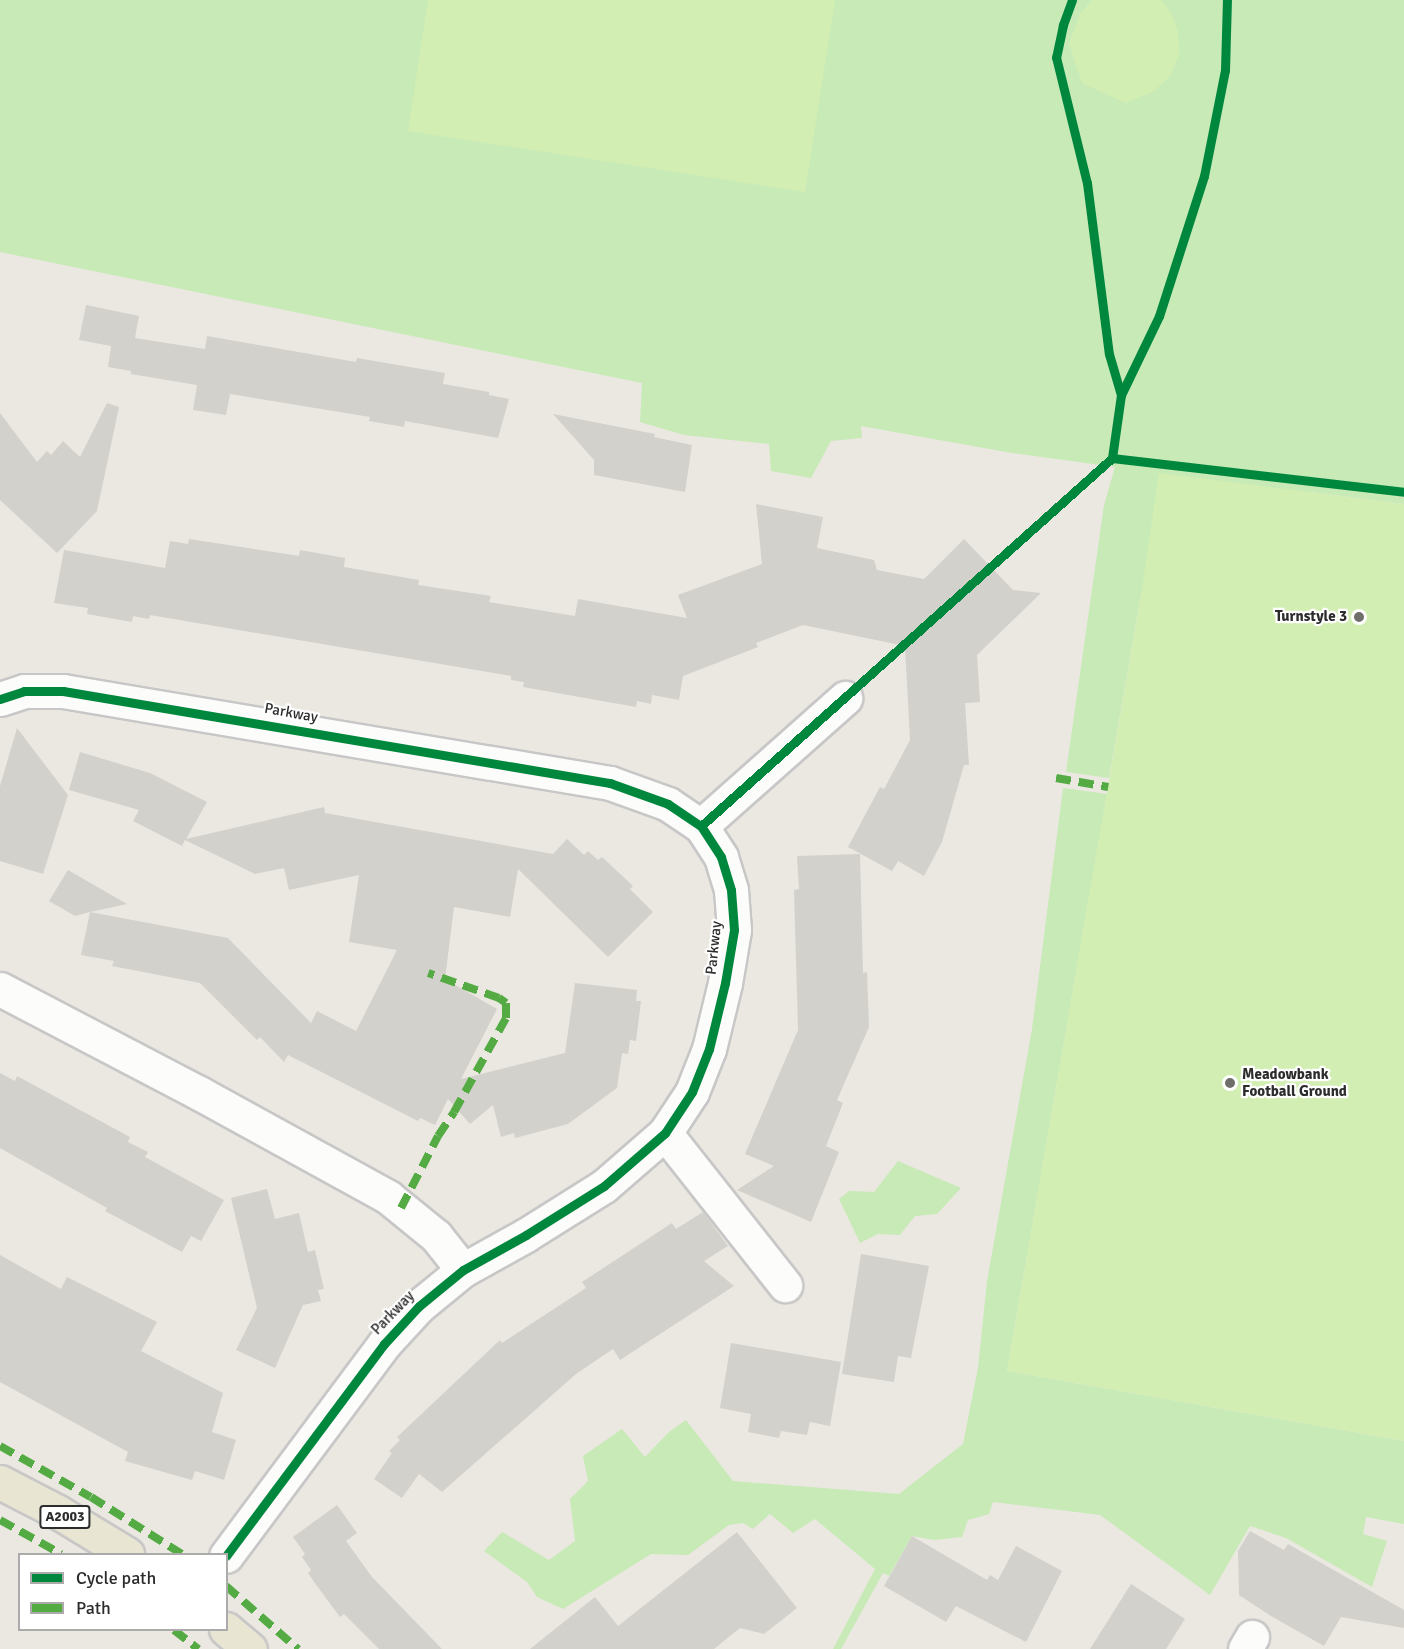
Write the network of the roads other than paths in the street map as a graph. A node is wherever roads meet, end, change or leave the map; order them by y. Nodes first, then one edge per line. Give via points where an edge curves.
1 (845, 698) dead end
2 (0, 699) edge
3 (701, 826) junction
4 (0, 989) edge
5 (665, 1133) junction
6 (463, 1270) junction
7 (785, 1285) dead end
8 (0, 1482) edge
9 (125, 1553) edge
10 (228, 1553) edge
11 (228, 1631) edge
12 (250, 1649) edge

1 - 3 street
2 - 3 street, Parkway via 24,691 63,691 610,783 668,804
3 - 5 street, Parkway via 721,857 731,890 734,930 709,1049 692,1092
4 - 6 street via 388,1197 436,1236
5 - 6 street, Parkway via 604,1186
5 - 7 street
6 - 10 street, Parkway via 418,1307 384,1344
8 - 9 main road, A2003
11 - 12 main road

